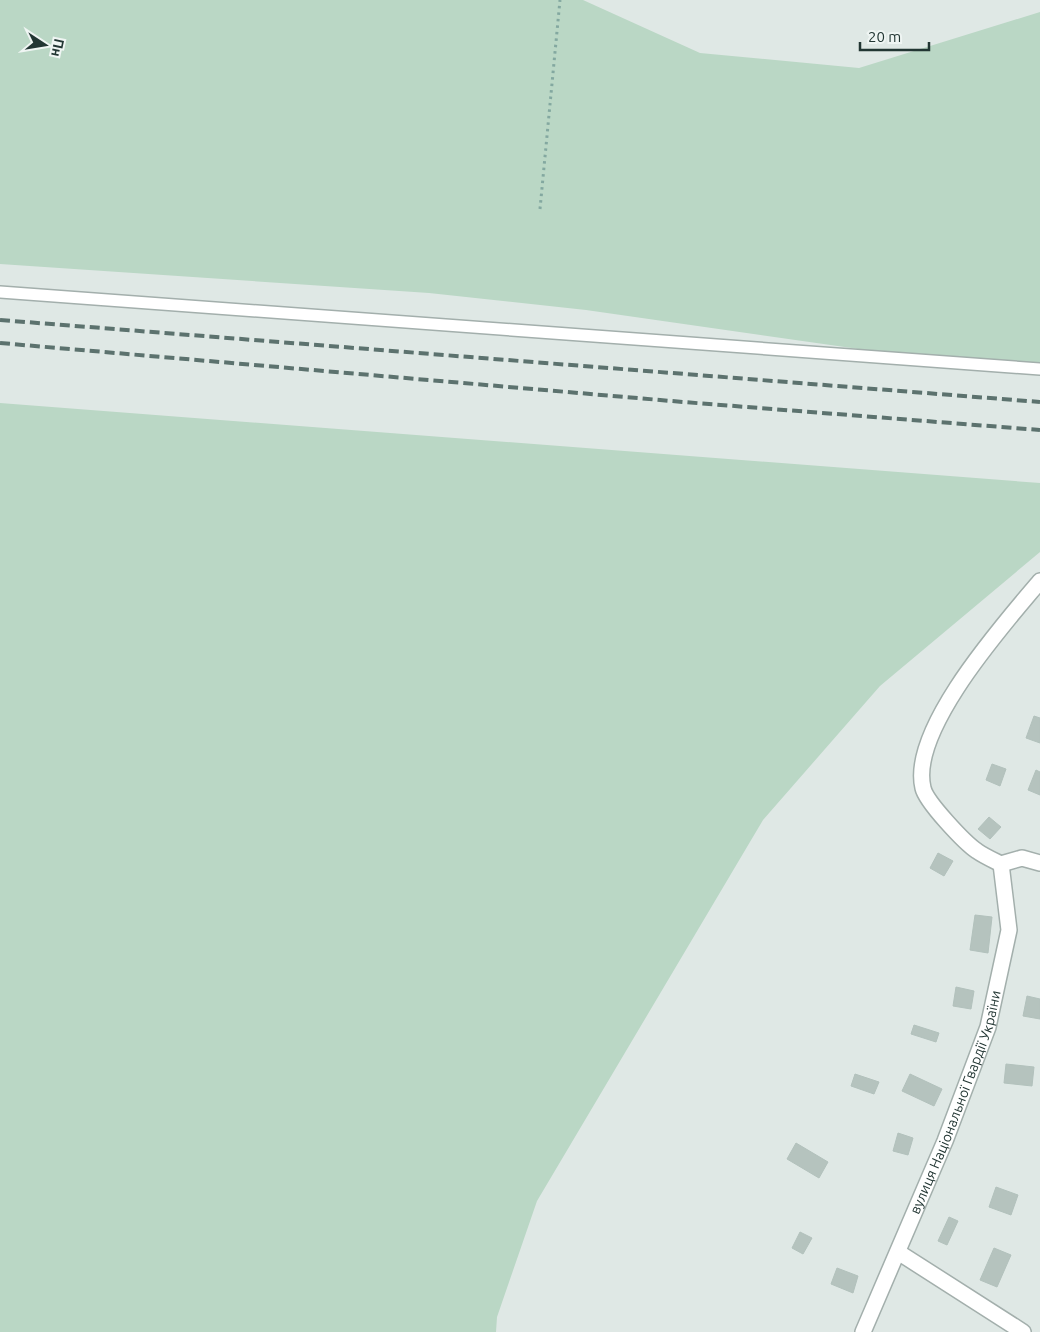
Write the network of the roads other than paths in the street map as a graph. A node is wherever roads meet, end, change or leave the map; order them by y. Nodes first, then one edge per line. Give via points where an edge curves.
1 (0, 292) edge
2 (1040, 369) edge
3 (1040, 581) edge
4 (1040, 863) edge
5 (1001, 864) junction
6 (898, 1252) junction
7 (863, 1332) edge
8 (1022, 1332) edge

1 - 2 lane
3 - 5 street via 996,633 947,702 926,748 921,771 924,790 937,812 977,851
4 - 5 street via 1022,858
5 - 6 street, вулиця Національної Гвардії України via 1010,930 988,1027
6 - 7 street, вулиця Національної Гвардії України
6 - 8 street

